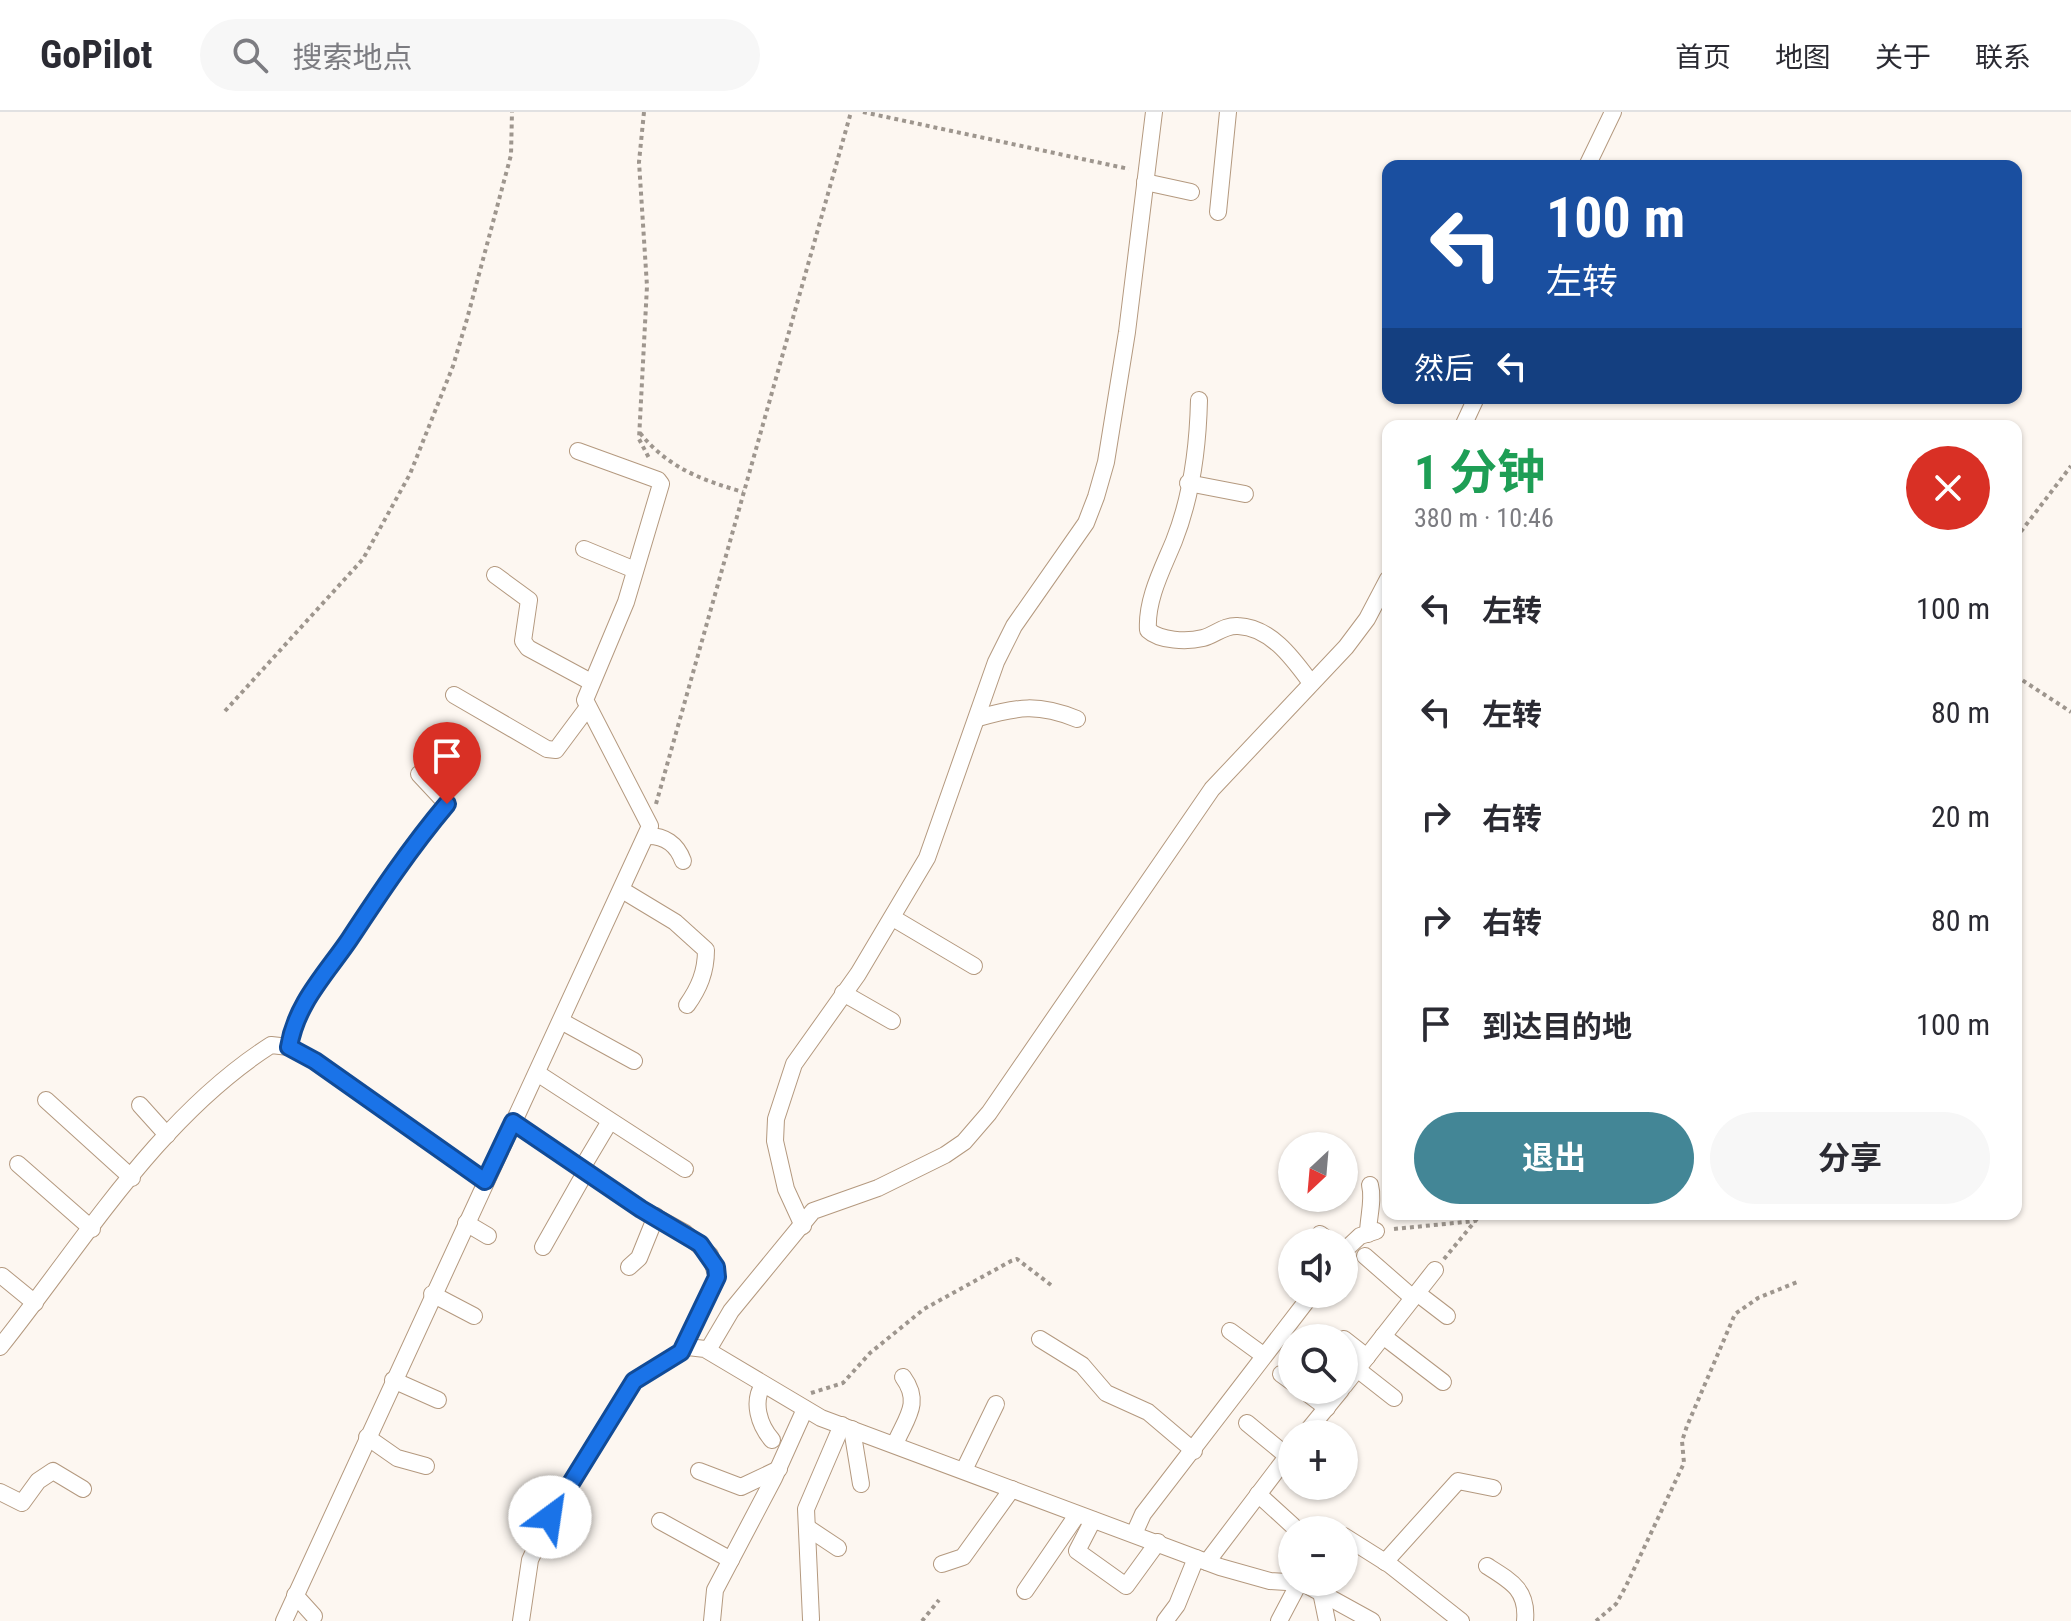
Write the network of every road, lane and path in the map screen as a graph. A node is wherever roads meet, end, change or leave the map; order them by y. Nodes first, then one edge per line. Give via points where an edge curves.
1 (512, 112) edge
2 (644, 112) edge
3 (851, 112) edge
4 (863, 112) edge
5 (1154, 112) edge
6 (1228, 112) edge
7 (1613, 112) edge
8 (1590, 160) edge
9 (1146, 178) junction
10 (1191, 192) dead end
11 (1218, 212) dead end
12 (1199, 400) dead end
13 (639, 432) junction
14 (578, 451) dead end
15 (2071, 466) edge
16 (658, 480) junction
17 (1188, 483) junction
18 (743, 492) junction
19 (1245, 494) dead end
20 (2022, 530) edge
21 (584, 549) dead end
22 (635, 570) junction
23 (495, 575) dead end
24 (1382, 590) edge
25 (2022, 680) edge
26 (591, 682) junction
27 (1311, 683) junction
28 (454, 695) dead end
29 (588, 707) junction
30 (225, 711) dead end
31 (2071, 712) edge
32 (978, 718) junction
33 (1077, 719) dead end
34 (419, 774) dead end
35 (648, 828) junction
36 (683, 861) dead end
37 (622, 890) junction
38 (893, 918) junction
39 (974, 966) dead end
40 (843, 993) junction
41 (687, 1005) dead end
42 (561, 1021) junction
43 (892, 1021) dead end
44 (289, 1047) junction
45 (634, 1061) dead end
46 (537, 1073) junction
47 (46, 1100) dead end
48 (140, 1105) dead end
49 (610, 1121) junction
50 (513, 1122) junction
51 (167, 1135) junction
52 (18, 1164) dead end
53 (685, 1169) dead end
54 (584, 1170) junction
55 (132, 1178) junction
56 (485, 1181) junction
57 (1370, 1185) dead end
58 (656, 1216) junction
59 (1475, 1221) joint
60 (466, 1223) junction
61 (803, 1226) junction
62 (92, 1229) junction
63 (1374, 1232) junction
64 (488, 1236) dead end
65 (1358, 1242) edge
66 (543, 1247) dead end
67 (1365, 1256) dead end
68 (629, 1267) dead end
69 (1435, 1270) joint
70 (2, 1276) edge
71 (1800, 1281) dead end
72 (1051, 1285) dead end
73 (432, 1294) junction
74 (1415, 1296) junction
75 (35, 1303) junction
76 (1301, 1308) edge
77 (474, 1316) dead end
78 (1447, 1316) dead end
79 (1230, 1331) dead end
80 (1383, 1336) junction
81 (1040, 1339) dead end
82 (0, 1347) edge
83 (708, 1350) junction
84 (681, 1352) junction
85 (1263, 1355) junction
86 (1358, 1358) edge
87 (1362, 1363) junction
88 (1358, 1368) edge
89 (903, 1377) dead end
90 (393, 1380) junction
91 (1443, 1382) dead end
92 (763, 1385) junction
93 (1394, 1398) dead end
94 (438, 1400) dead end
95 (996, 1404) dead end
96 (1322, 1404) edge
97 (1330, 1404) edge
98 (801, 1407) junction
99 (1327, 1408) junction
100 (1317, 1420) edge
101 (1247, 1423) dead end
102 (847, 1427) junction
103 (367, 1437) junction
104 (772, 1440) dead end
105 (895, 1444) junction
106 (1278, 1445) edge
107 (1194, 1451) junction
108 (426, 1466) dead end
109 (1278, 1468) edge
110 (779, 1469) junction
111 (964, 1470) junction
112 (699, 1471) dead end
113 (861, 1484) dead end
114 (1493, 1488) dead end
115 (83, 1489) dead end
116 (1012, 1489) junction
117 (0, 1492) edge
118 (1258, 1494) junction
119 (1282, 1516) edge
120 (1085, 1518) junction
121 (660, 1521) dead end
122 (808, 1528) junction
123 (1134, 1534) junction
124 (1158, 1542) junction
125 (1358, 1545) edge
126 (838, 1548) dead end
127 (731, 1560) junction
128 (1202, 1560) junction
129 (1385, 1562) junction
130 (942, 1564) dead end
131 (1487, 1566) dead end
132 (1278, 1581) edge
133 (1025, 1591) dead end
134 (295, 1595) junction
135 (1295, 1596) edge
136 (1322, 1596) edge
137 (1326, 1596) edge
138 (939, 1600) dead end
139 (1349, 1613) edge
140 (314, 1616) dead end
141 (811, 1619) edge
142 (284, 1621) edge
143 (521, 1621) edge
144 (712, 1621) edge
145 (922, 1621) edge
146 (1167, 1621) edge
147 (1279, 1621) edge
148 (1327, 1621) edge
149 (1372, 1621) edge
150 (1461, 1621) edge
151 (1525, 1621) edge
152 (1596, 1621) edge

1 - 30 path via 511,155 467,319 410,474 363,559
2 - 13 path via 639,162 647,286
3 - 18 path
4 - 9 path
5 - 9 street
6 - 11 street
7 - 8 street
9 - 10 street
9 - 32 street via 1114,416 1096,497 1086,523 1014,626
12 - 17 street
13 - 16 path
13 - 18 path via 684,472
14 - 16 street
15 - 20 path
16 - 22 street
17 - 19 street
17 - 27 street via 1175,538 1154,590 1148,630 1188,640 1237,625 1249,628 1288,652
18 - 35 path
21 - 22 street
22 - 26 street via 620,620
23 - 26 street via 529,600 523,641 528,648
24 - 27 street via 1367,619
25 - 31 path
26 - 29 street
27 - 61 street via 1212,789 964,1142 878,1188 813,1211
28 - 29 street via 556,750
29 - 35 street
32 - 33 street via 1048,707
32 - 38 street via 927,858
34 - 44 street via 447,804 403,856 309,992
35 - 36 street via 680,850
35 - 37 street
37 - 41 street via 675,922 706,950 699,988
37 - 42 street
38 - 39 street
38 - 40 street
40 - 43 street
40 - 61 street via 794,1064 776,1119 777,1156
42 - 45 street
42 - 46 street
44 - 51 street via 271,1045 239,1065
44 - 56 street
46 - 49 street
46 - 50 street
47 - 55 street
48 - 51 street
49 - 53 street
49 - 54 street
50 - 54 street
50 - 56 street
51 - 55 street
52 - 62 street
54 - 58 street
54 - 66 street
55 - 62 street
56 - 60 street
57 - 63 street via 1368,1212
58 - 68 street via 648,1241
58 - 84 street via 700,1244 716,1267 717,1277
59 - 63 path
59 - 69 path
60 - 64 street
60 - 73 street
61 - 83 street via 731,1311
62 - 75 street
63 - 65 street
67 - 74 street
69 - 74 street
70 - 75 street
71 - 152 path via 1735,1314 1687,1426 1684,1463 1616,1604
72 - 98 path via 1017,1259 1011,1261 924,1309 843,1383 814,1391
73 - 77 street
73 - 90 street
74 - 78 street
74 - 80 street
75 - 82 street
76 - 85 street
79 - 85 street
80 - 87 street
80 - 91 street
81 - 107 street via 1082,1365 1106,1393 1148,1412
83 - 84 street via 688,1347
83 - 92 street
84 - 143 street via 634,1381 550,1517 530,1560
85 - 107 street
86 - 87 street
87 - 88 street
87 - 93 street
89 - 105 street via 914,1401
90 - 94 street
90 - 103 street
92 - 98 street
92 - 104 street via 757,1406
95 - 111 street
96 - 99 street
97 - 99 street
98 - 102 street
98 - 110 street
99 - 100 street
101 - 106 street
102 - 105 street
102 - 113 street
102 - 122 street via 808,1499
103 - 108 street via 397,1458
103 - 134 street
105 - 111 street
107 - 123 street via 1143,1514
109 - 118 street
110 - 112 street via 741,1487
110 - 127 street
111 - 116 street
114 - 129 street via 1458,1481
115 - 117 street via 53,1471 22,1503
116 - 120 street
116 - 130 street via 963,1557
118 - 119 street
118 - 128 street
120 - 123 street
120 - 124 street via 1077,1551 1126,1586
120 - 133 street
121 - 127 street
122 - 126 street
122 - 141 street
123 - 124 street
124 - 128 street
125 - 129 street
127 - 144 street via 715,1590
128 - 132 street
128 - 146 street
129 - 150 street
131 - 151 street via 1518,1586
134 - 140 street
134 - 142 street
135 - 147 street
136 - 148 street
137 - 139 street
138 - 145 path
139 - 149 street

